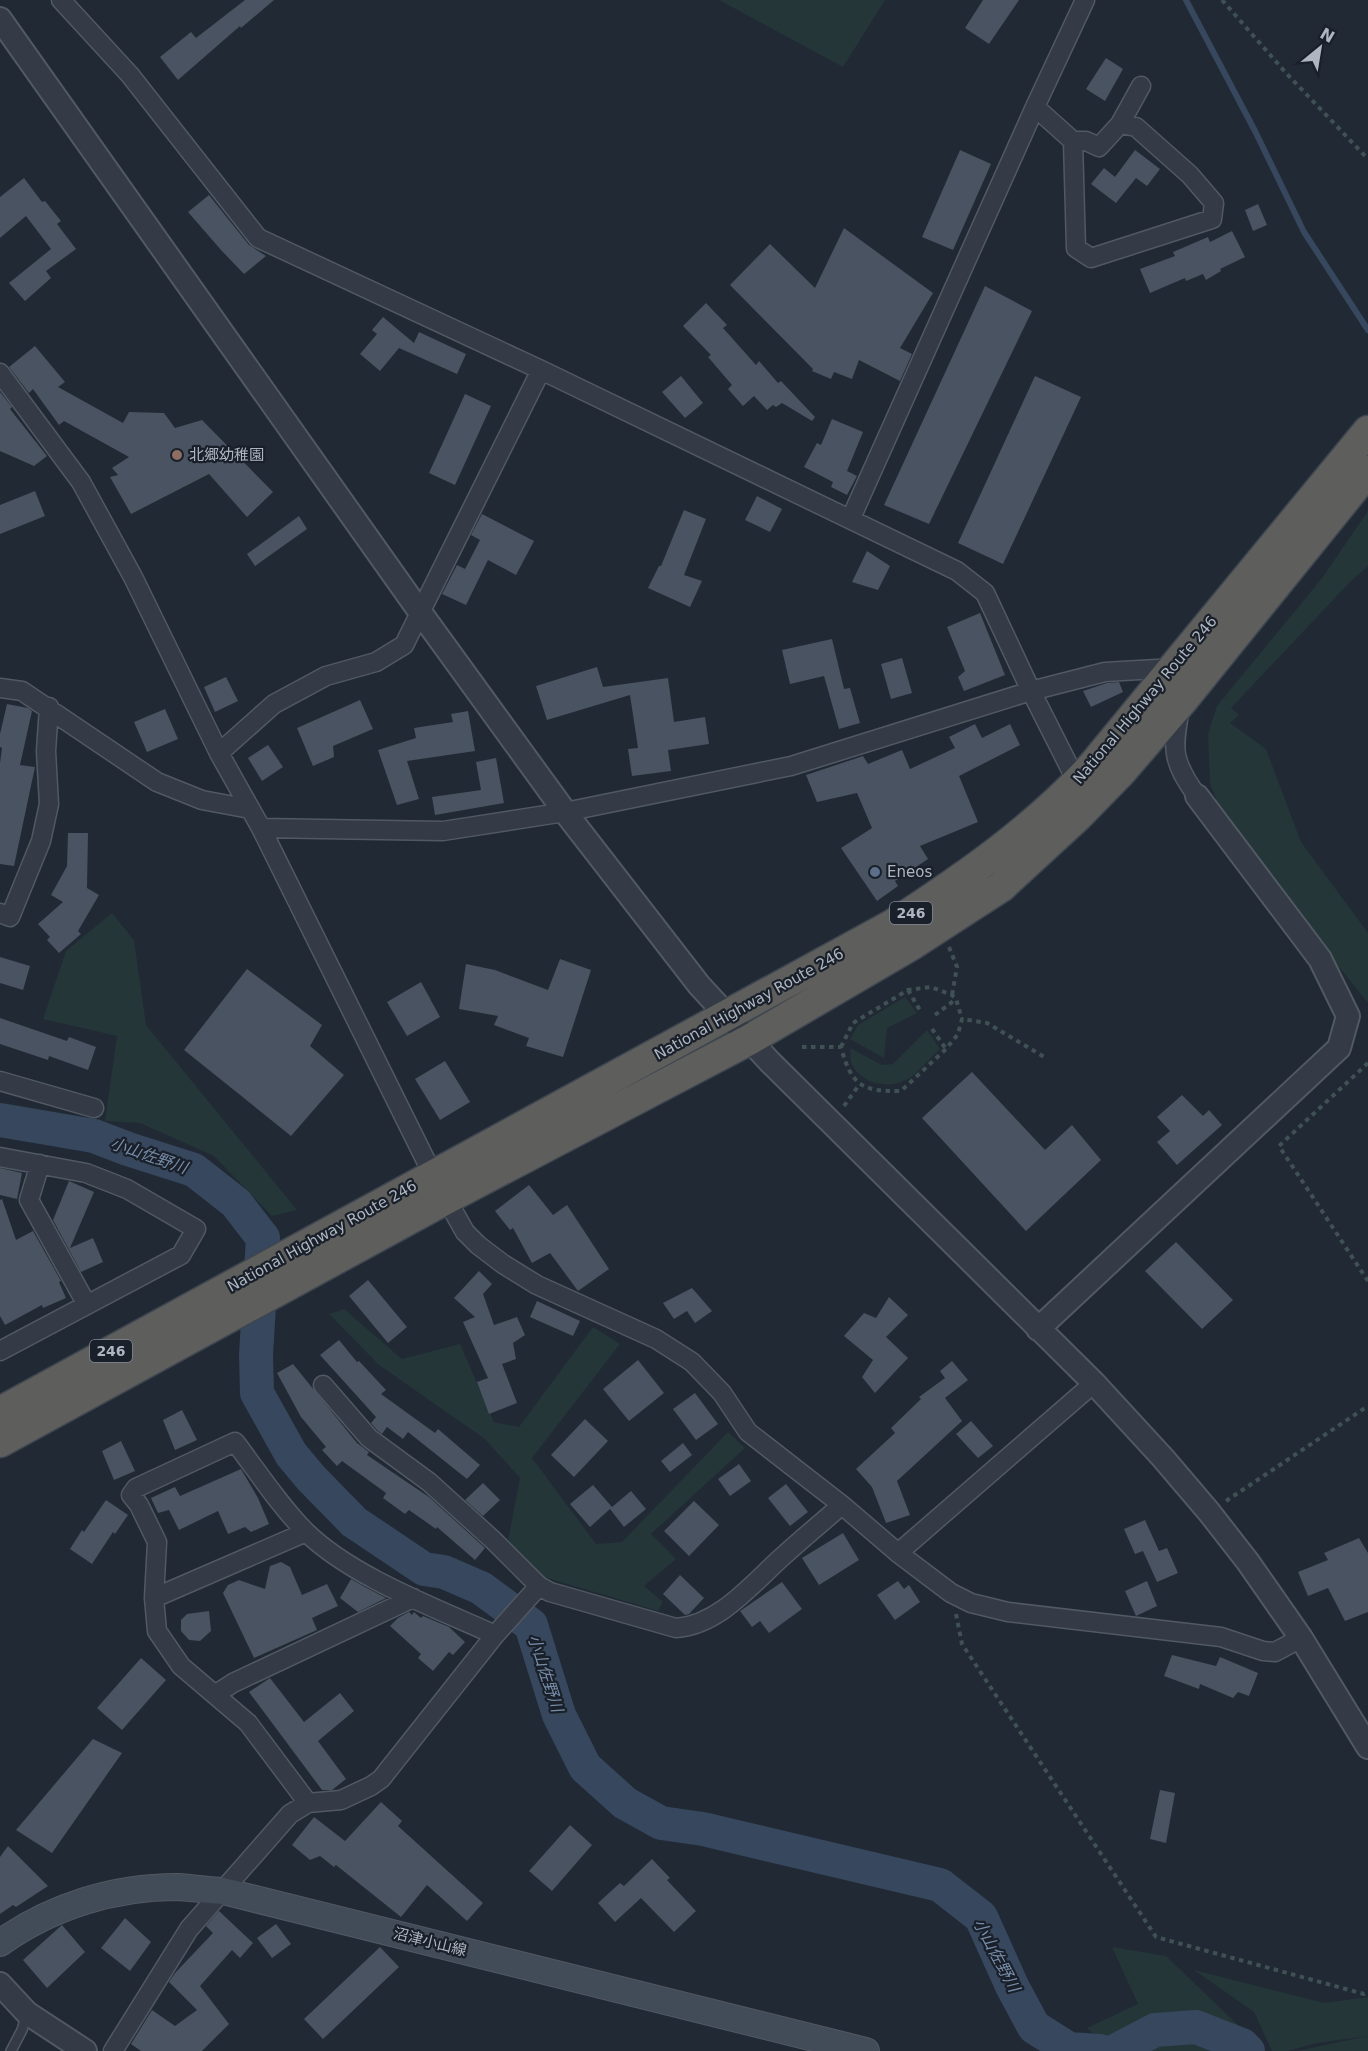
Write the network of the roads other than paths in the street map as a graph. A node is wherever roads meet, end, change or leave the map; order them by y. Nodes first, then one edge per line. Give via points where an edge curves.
1 (61, 0) edge
2 (1085, 0) edge
3 (0, 19) edge
4 (1141, 86) dead end
5 (1035, 107) junction
6 (1120, 124) junction
7 (1073, 141) junction
8 (541, 370) junction
9 (0, 373) edge
10 (1368, 431) edge
11 (1368, 471) edge
12 (851, 518) junction
13 (420, 612) junction
14 (1174, 668) junction
15 (0, 688) edge
16 (1031, 691) junction
17 (1182, 701) junction
18 (49, 707) junction
19 (219, 753) junction
20 (1077, 782) junction
21 (1197, 796) joint
22 (250, 809) junction
23 (565, 812) junction
24 (261, 828) junction
25 (0, 913) edge
26 (726, 1016) junction
27 (749, 1040) junction
28 (0, 1081) edge
29 (94, 1108) dead end
30 (0, 1157) edge
31 (40, 1164) junction
32 (440, 1187) junction
33 (328, 1248) junction
34 (87, 1305) junction
35 (1038, 1329) junction
36 (0, 1352) edge
37 (1094, 1383) junction
38 (323, 1385) dead end
39 (0, 1413) edge
40 (0, 1442) edge
41 (842, 1505) junction
42 (306, 1532) junction
43 (898, 1553) junction
44 (536, 1590) junction
45 (154, 1598) junction
46 (413, 1598) junction
47 (498, 1631) junction
48 (1301, 1638) junction
49 (216, 1694) junction
50 (1368, 1747) edge
51 (308, 1803) junction
52 (223, 1891) junction
53 (0, 1943) edge
54 (0, 1984) edge
55 (27, 2013) junction
56 (11, 2051) edge
57 (85, 2051) edge
58 (113, 2051) edge
59 (866, 2051) edge

1 - 8 street via 130,75 258,238
2 - 5 street
3 - 13 street
4 - 6 street
5 - 7 street
5 - 12 street
6 - 7 street via 1099,147
6 - 7 street via 1136,127 1190,174 1214,204 1212,219 1091,258 1076,248
8 - 12 street
8 - 13 street
9 - 19 street via 81,482
10 - 14 highway, National Highway Route 246 / 246
11 - 17 highway, National Highway Route 246 / 246
12 - 16 street via 957,571 985,593
13 - 19 street via 404,645 376,662 326,676 274,704
13 - 23 street
14 - 16 street via 1105,672
14 - 20 highway, National Highway Route 246 / 246
15 - 18 street via 22,690
16 - 20 street
16 - 23 street via 791,766
17 - 21 street via 1175,755 1183,777
17 - 27 highway, National Highway Route 246 / 246 via 1107,787 1002,887
18 - 22 street via 157,782 202,800
18 - 25 street via 49,804 41,841 10,917
19 - 22 street
20 - 26 highway, National Highway Route 246 / 246 via 1016,840 968,875 892,925
21 - 35 street via 1320,959 1348,1016 1339,1048
22 - 24 street
23 - 24 street via 444,831
23 - 26 street
24 - 32 street
26 - 27 street
26 - 32 highway, National Highway Route 246 / 246
27 - 32 highway, National Highway Route 246 / 246
27 - 35 street
28 - 29 street
30 - 31 street
31 - 34 street via 29,1200
31 - 34 street via 86,1173 117,1185 196,1229 181,1255
32 - 33 highway, National Highway Route 246 / 246
32 - 41 street via 465,1232 478,1245 537,1285 656,1339 692,1362 722,1394 748,1431
33 - 39 highway, National Highway Route 246 / 246 via 222,1290
33 - 40 highway, National Highway Route 246 / 246 via 221,1320
34 - 36 street
35 - 37 street
37 - 43 street
37 - 48 street via 1209,1512
38 - 44 street via 369,1438 429,1482 493,1540
41 - 43 street
41 - 44 street via 731,1604 691,1627 676,1628
42 - 45 street
42 - 45 street via 235,1442 136,1488 131,1495 156,1542
42 - 46 street via 340,1559
43 - 48 street via 951,1593 971,1603 1008,1612 1221,1637 1263,1651 1275,1652
44 - 47 street
45 - 49 street via 157,1631 180,1666
46 - 47 street
46 - 49 street
47 - 51 street via 381,1779 341,1800
48 - 50 street
49 - 51 street via 248,1724
51 - 52 street via 290,1814
52 - 53 main road, 沼津小山線 via 178,1887 98,1896 55,1911
52 - 58 street via 180,1940
52 - 59 main road, 沼津小山線
54 - 55 street
55 - 56 lane
55 - 57 street

